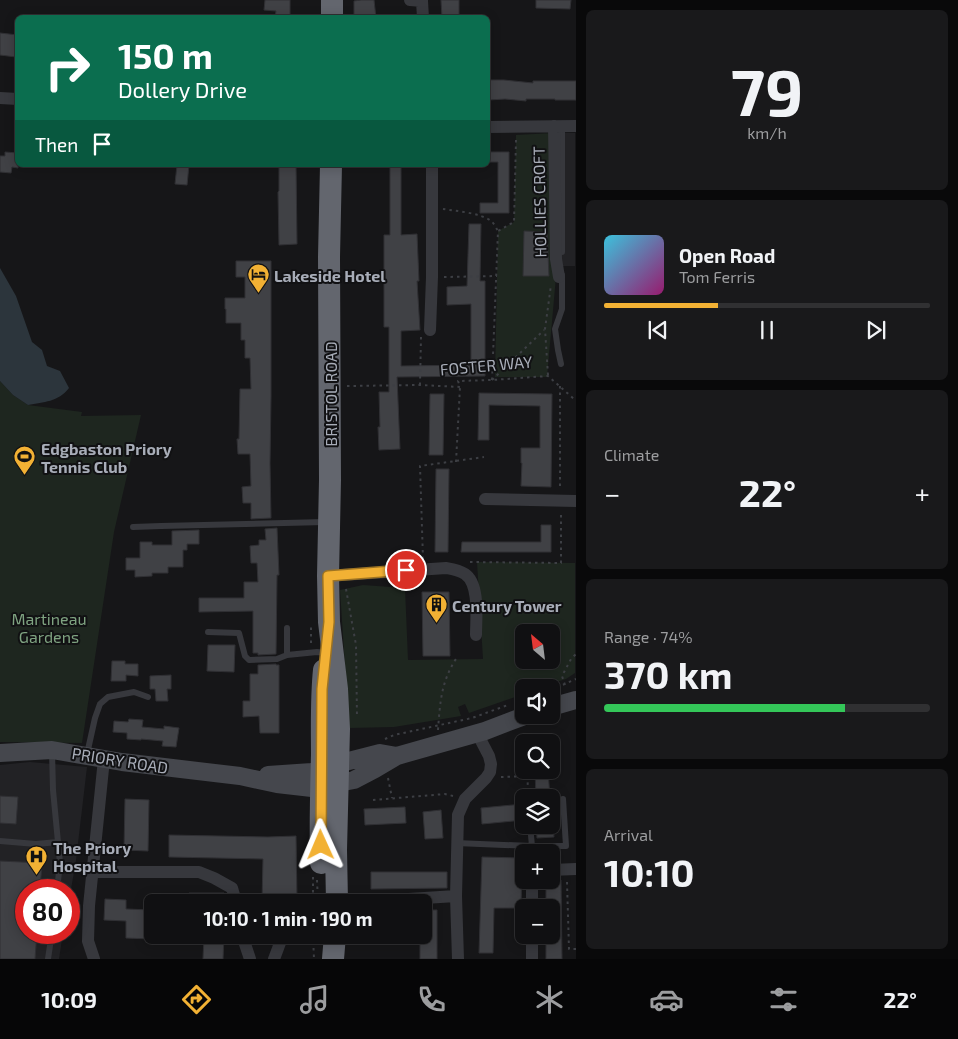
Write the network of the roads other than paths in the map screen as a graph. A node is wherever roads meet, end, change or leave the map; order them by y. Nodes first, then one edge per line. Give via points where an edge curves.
1 (332, 0) edge
2 (418, 0) edge
3 (332, 15) edge
4 (422, 15) edge
5 (0, 98) edge
6 (15, 99) edge
7 (564, 126) edge
8 (490, 127) edge
9 (331, 167) edge
10 (432, 167) edge
11 (559, 277) dead end
12 (430, 330) road end
13 (561, 364) dead end
14 (485, 499) dead end
15 (576, 501) edge
16 (329, 522) junction
17 (133, 527) dead end
18 (328, 576) junction
19 (329, 622) junction
20 (287, 628) dead end
21 (208, 632) dead end
22 (476, 635) dead end
23 (326, 653) junction
24 (287, 655) junction
25 (148, 697) dead end
26 (575, 700) edge
27 (560, 704) edge
28 (515, 712) edge
29 (477, 733) junction
30 (52, 750) junction
31 (0, 753) edge
32 (87, 755) junction
33 (104, 759) junction
34 (329, 776) junction
35 (563, 799) dead end
36 (0, 841) edge
37 (58, 842) junction
38 (456, 843) junction
39 (515, 845) edge
40 (560, 846) edge
41 (92, 872) junction
42 (58, 879) edge
43 (234, 894) edge
44 (322, 894) edge
45 (337, 894) edge
46 (456, 896) junction
47 (432, 898) edge
48 (50, 944) edge
49 (245, 944) edge
50 (280, 944) edge
51 (323, 944) edge
52 (335, 944) edge
53 (532, 944) edge
54 (48, 959) edge
55 (94, 959) edge
56 (250, 959) edge
57 (274, 959) edge
58 (324, 959) edge
59 (334, 959) edge
60 (458, 959) edge
61 (532, 959) edge

1 - 3 highway
2 - 4 street
5 - 6 street
7 - 8 street
7 - 11 street, HOLLIES CROFT via 556,259
7 - 13 lane via 562,308 555,329
9 - 16 highway, BRISTOL ROAD
10 - 12 street
14 - 15 street
16 - 17 lane
16 - 18 highway, BRISTOL ROAD
18 - 19 highway, BRISTOL ROAD
18 - 22 street via 456,570 469,578 475,591
19 - 23 highway, BRISTOL ROAD
19 - 34 highway, BRISTOL ROAD via 339,729
20 - 24 lane
21 - 24 lane via 239,633 249,660 277,659
23 - 24 lane
23 - 34 highway, BRISTOL ROAD via 322,689
25 - 32 lane via 134,692 108,697 100,704
26 - 27 main road
28 - 29 main road, PRIORY ROAD
29 - 34 main road, PRIORY ROAD via 391,760 354,780
29 - 38 street via 491,764 490,772 465,799 458,815
30 - 31 main road, PRIORY ROAD
30 - 32 main road, PRIORY ROAD
30 - 37 lane
32 - 33 main road, PRIORY ROAD
33 - 34 main road, PRIORY ROAD via 240,776 312,772
33 - 41 street
34 - 44 highway, BRISTOL ROAD
34 - 45 highway, BRISTOL ROAD
35 - 40 lane via 566,846
36 - 37 lane
37 - 42 lane
38 - 39 lane
38 - 46 street
41 - 43 street via 198,872 232,888
41 - 55 street via 88,942
46 - 47 street
46 - 60 street
48 - 54 lane
49 - 56 street
50 - 57 street
51 - 58 highway
52 - 59 highway
53 - 61 street

